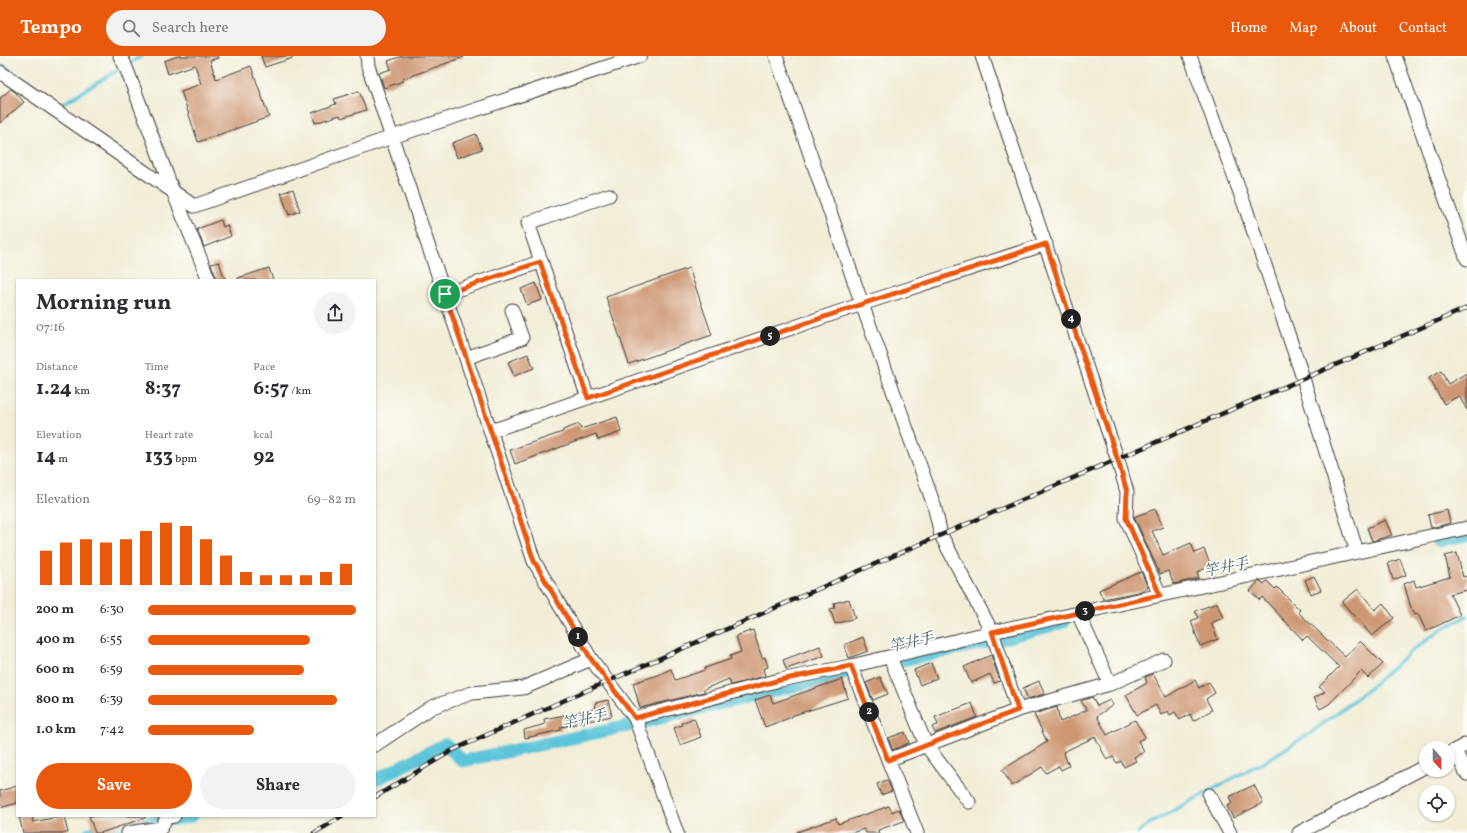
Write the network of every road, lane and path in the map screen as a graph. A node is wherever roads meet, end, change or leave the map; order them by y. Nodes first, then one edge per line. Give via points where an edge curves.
1 (120, 56) edge
2 (367, 56) edge
3 (640, 56) edge
4 (776, 56) edge
5 (1190, 56) edge
6 (1395, 56) edge
7 (987, 57) edge
8 (0, 72) edge
9 (392, 137) junction
10 (172, 189) junction
11 (610, 195) dead end
12 (1046, 244) junction
13 (1467, 259) edge
14 (540, 262) junction
15 (209, 279) edge
16 (445, 294) junction
17 (862, 304) junction
18 (512, 310) dead end
19 (466, 358) junction
20 (588, 398) junction
21 (491, 432) junction
22 (1467, 528) edge
23 (1357, 552) junction
24 (1160, 595) junction
25 (1078, 613) junction
26 (992, 632) junction
27 (890, 657) junction
28 (591, 659) junction
29 (1164, 660) dead end
30 (851, 666) junction
31 (1110, 684) junction
32 (1018, 710) junction
33 (635, 718) junction
34 (376, 742) edge
35 (1467, 744) edge
36 (926, 745) junction
37 (1455, 751) edge
38 (1455, 758) edge
39 (888, 760) junction
40 (1419, 770) edge
41 (1467, 774) edge
42 (1209, 795) dead end
43 (969, 802) dead end
44 (167, 817) edge
45 (162, 831) edge
46 (128, 833) edge
47 (676, 833) edge
48 (917, 833) edge
49 (1230, 833) edge
50 (1299, 833) edge

1 - 10 street
2 - 9 street
3 - 9 street
4 - 17 street
5 - 23 street via 1246,209 1302,375
6 - 13 street
7 - 12 street
8 - 10 street
9 - 10 street via 194,206
9 - 16 street
10 - 15 street
11 - 14 street via 528,223
12 - 17 street
12 - 24 street via 1119,464 1127,492 1126,518
14 - 16 street
14 - 20 street
16 - 19 street
17 - 20 street
17 - 26 street via 934,505 941,535
18 - 19 street via 522,338
19 - 21 street
20 - 21 street
21 - 28 street via 534,561
22 - 23 street
23 - 24 street
24 - 25 street
25 - 26 street
25 - 31 street
26 - 27 street
26 - 32 street
27 - 30 street
27 - 36 street
28 - 33 street
28 - 34 street via 523,688 472,693 432,707
29 - 31 street
30 - 33 street via 780,680
30 - 39 street
31 - 32 street
32 - 36 street
33 - 47 street
35 - 37 street
36 - 39 street
36 - 43 street
38 - 41 street
39 - 48 street
40 - 50 street
42 - 49 street
44 - 45 street
45 - 46 street

